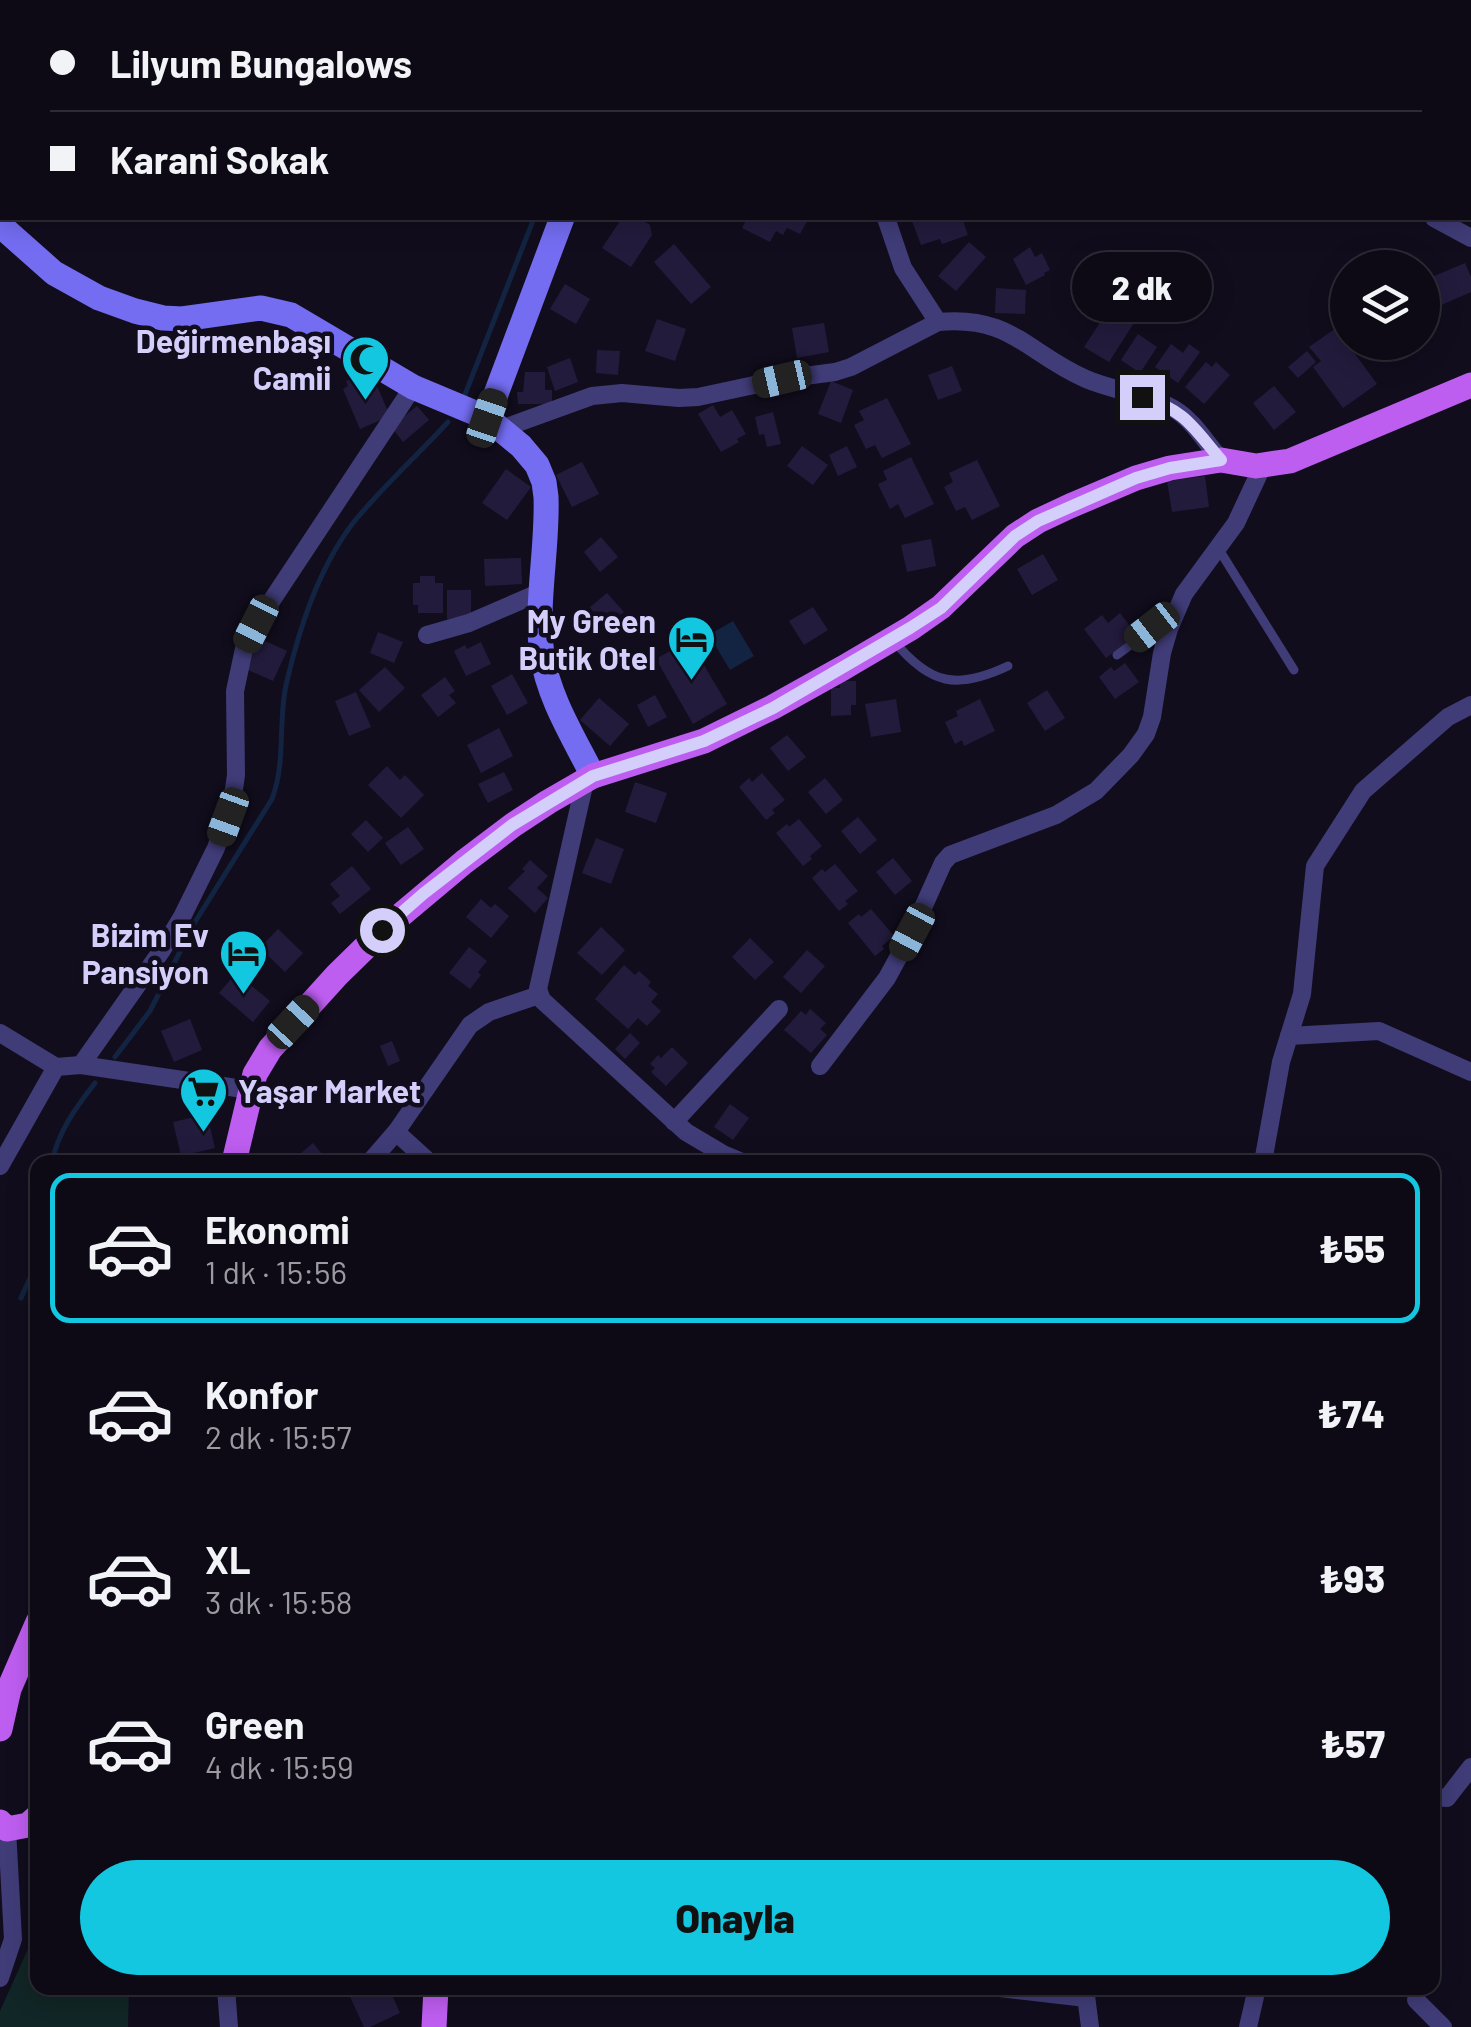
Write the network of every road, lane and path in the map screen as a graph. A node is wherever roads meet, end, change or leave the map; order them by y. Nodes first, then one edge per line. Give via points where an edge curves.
1 (561, 220) edge
2 (887, 220) edge
3 (1438, 220) edge
4 (0, 225) edge
5 (1471, 238) edge
6 (938, 322) junction
7 (1471, 385) edge
8 (413, 387) junction
9 (494, 423) junction
10 (1221, 460) junction
11 (1263, 465) junction
12 (1218, 548) junction
13 (542, 591) junction
14 (1176, 611) junction
15 (426, 635) dead end
16 (893, 638) junction
17 (1117, 654) dead end
18 (1008, 666) dead end
19 (1294, 670) dead end
20 (1471, 705) edge
21 (589, 778) junction
22 (539, 995) junction
23 (779, 1010) dead end
24 (0, 1033) edge
25 (1289, 1036) junction
26 (82, 1065) junction
27 (820, 1066) dead end
28 (56, 1067) junction
29 (1471, 1072) edge
30 (250, 1090) junction
31 (674, 1122) junction
32 (396, 1132) junction
33 (236, 1155) edge
34 (376, 1155) edge
35 (422, 1155) edge
36 (723, 1155) edge
37 (1264, 1155) edge
38 (0, 1166) edge
39 (30, 1640) edge
40 (0, 1729) edge
41 (1471, 1767) edge
42 (1440, 1798) edge
43 (30, 1823) edge
44 (3, 1826) edge
45 (0, 1978) edge
46 (227, 1995) edge
47 (436, 1995) edge
48 (1086, 1995) edge
49 (1255, 1995) edge
50 (1416, 2000) dead end
51 (229, 2027) edge
52 (434, 2027) edge
53 (1090, 2027) edge
54 (1248, 2027) edge
55 (1443, 2027) edge

1 - 9 street
2 - 6 street via 903,268
3 - 5 street
4 - 8 street via 54,273 100,298 163,318 276,310
6 - 9 street via 835,372 698,397 592,396
6 - 10 street via 1005,330 1086,379 1164,404 1186,418
7 - 11 main road via 1290,461
8 - 9 street
8 - 26 street via 244,649 235,691 236,775 216,848 162,950
9 - 13 street via 521,446 544,482
10 - 11 main road
10 - 16 main road via 1136,478 1038,521 941,608
11 - 12 street
12 - 14 street
12 - 19 lane
13 - 15 street via 470,624
13 - 21 street via 546,675
14 - 17 lane
14 - 27 street via 1152,717 1131,755 1096,791 1056,815 950,855 887,978
16 - 18 lane via 916,666 941,678 971,680
16 - 21 main road via 704,741
20 - 25 street via 1363,791 1315,866 1302,994
21 - 22 street
21 - 30 main road via 488,843 382,930 270,1049
22 - 31 street
22 - 32 street via 470,1026
23 - 31 street
24 - 28 street
25 - 29 street via 1379,1031
25 - 37 street
26 - 28 street
26 - 30 street
28 - 38 street
30 - 33 main road
31 - 36 street
32 - 34 street
32 - 35 street
39 - 40 main road
41 - 42 street via 1447,1798
43 - 44 main road
44 - 45 street via 13,1940
46 - 51 street
47 - 52 main road
48 - 53 street
49 - 54 street
50 - 55 street

